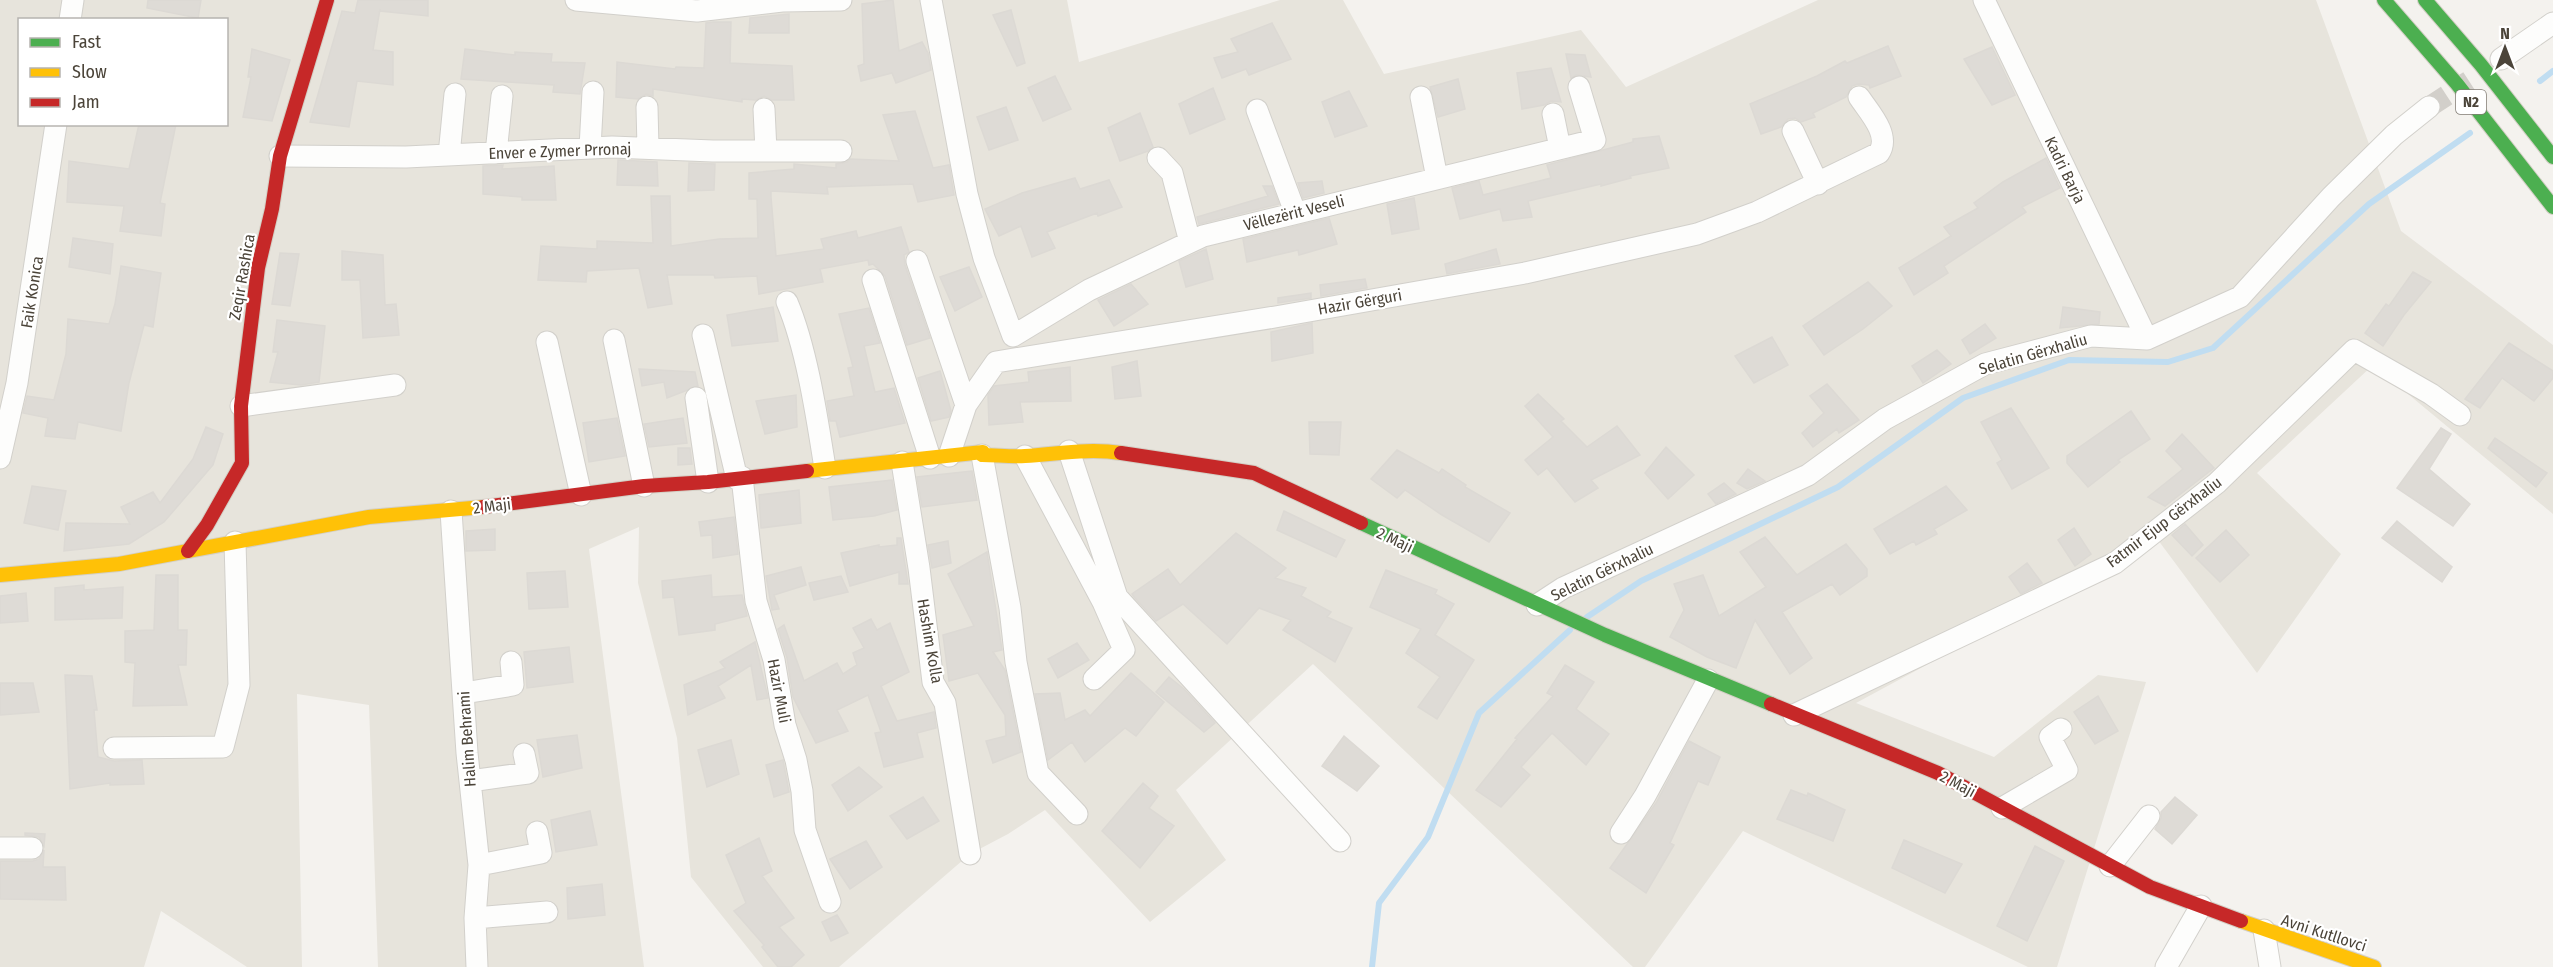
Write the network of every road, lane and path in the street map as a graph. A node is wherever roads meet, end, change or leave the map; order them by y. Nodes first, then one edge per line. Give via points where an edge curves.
1 (73, 0) edge
2 (327, 0) edge
3 (576, 0) edge
4 (841, 0) edge
5 (931, 0) edge
6 (1984, 0) edge
7 (2384, 0) edge
8 (2425, 0) edge
9 (70, 18) edge
10 (2553, 23) edge
11 (2501, 59) dead end
12 (1579, 87) dead end
13 (593, 92) dead end
14 (455, 94) dead end
15 (502, 96) dead end
16 (1859, 97) dead end
17 (1421, 98) dead end
18 (647, 107) dead end
19 (2429, 107) tunnel mouth
20 (764, 109) dead end
21 (1257, 110) dead end
22 (1552, 114) dead end
23 (56, 126) edge
24 (1793, 131) dead end
25 (590, 148) junction
26 (648, 148) junction
27 (1560, 148) junction
28 (766, 151) junction
29 (841, 152) dead end
30 (496, 153) junction
31 (449, 155) junction
32 (280, 156) junction
33 (2553, 157) edge
34 (1158, 158) dead end
35 (1437, 178) junction
36 (1818, 184) junction
37 (2553, 207) edge
38 (1295, 212) junction
39 (1190, 242) junction
40 (917, 261) dead end
41 (873, 280) dead end
42 (787, 302) dead end
43 (703, 335) dead end
44 (1012, 336) junction
45 (2146, 339) junction
46 (614, 340) dead end
47 (547, 342) dead end
48 (996, 362) junction
49 (394, 385) dead end
50 (696, 398) dead end
51 (966, 405) junction
52 (241, 406) junction
53 (2460, 415) dead end
54 (1070, 450) junction
55 (982, 455) junction
56 (1025, 456) junction
57 (939, 457) junction
58 (0, 458) edge
59 (902, 462) junction
60 (825, 468) junction
61 (739, 478) junction
62 (708, 482) junction
63 (644, 486) junction
64 (581, 495) junction
65 (451, 511) junction
66 (235, 542) junction
67 (188, 551) junction
68 (0, 575) edge
69 (1537, 605) junction
70 (511, 662) dead end
71 (1094, 679) dead end
72 (1708, 680) junction
73 (464, 693) junction
74 (1794, 715) junction
75 (2061, 729) dead end
76 (114, 748) dead end
77 (524, 754) dead end
78 (470, 781) junction
79 (2002, 808) junction
80 (1077, 814) dead end
81 (2149, 816) dead end
82 (537, 832) dead end
83 (1621, 833) dead end
84 (1340, 841) dead end
85 (0, 848) edge
86 (32, 848) dead end
87 (970, 854) dead end
88 (479, 865) junction
89 (2110, 866) junction
90 (830, 902) dead end
91 (2200, 906) junction
92 (547, 912) dead end
93 (475, 918) junction
94 (2264, 930) junction
95 (477, 967) edge
96 (2166, 967) edge
97 (2270, 967) edge
98 (2374, 967) edge

1 - 9 street
2 - 32 main road, Zeqir Rashica
3 - 4 street via 697,11 782,1
5 - 44 street via 967,194 984,258
6 - 45 street, Kadri Barja
7 - 37 main road, N2 via 2457,84
8 - 33 main road, N2
10 - 11 street
12 - 27 street, Vëllezërit Veseli via 1595,140
13 - 25 street
14 - 31 street
15 - 30 street
16 - 36 street, Hazir Gërguri via 1884,136 1883,147 1879,153
17 - 35 street
18 - 26 street
19 - 45 street, Selatin Gërxhaliu via 2394,135 2331,197 2240,297
20 - 28 street
21 - 38 street
22 - 27 street
23 - 58 street, Faik Konica via 17,383
24 - 36 street
25 - 26 street, Enver e Zymer Prronaj
25 - 30 street, Enver e Zymer Prronaj
26 - 28 street, Enver e Zymer Prronaj
27 - 35 street, Vëllezërit Veseli
28 - 29 street, Enver e Zymer Prronaj
30 - 31 street, Enver e Zymer Prronaj
31 - 32 street, Enver e Zymer Prronaj
32 - 52 main road, Zeqir Rashica via 258,268
34 - 39 street via 1172,173
35 - 38 street, Vëllezërit Veseli
36 - 48 street, Hazir Gërguri via 1698,234 1525,273
38 - 39 street, Vëllezërit Veseli
39 - 44 street, Vëllezërit Veseli via 1089,290
40 - 51 street
41 - 57 street
42 - 60 street via 817,415
43 - 61 street, Hazir Muli
44 - 48 street, Vëllezërit Veseli
45 - 69 street, Selatin Gërxhaliu via 2091,336 1985,364 1885,419 1808,475 1563,588
46 - 63 street
47 - 64 street
48 - 51 street
49 - 52 street
50 - 62 street
51 - 57 street
52 - 67 main road, Zeqir Rashica via 242,463
53 - 74 street, Fatmir Ejup Gërxhaliu via 2354,350 2217,483 2115,563
54 - 56 main road, 2 Maji
54 - 69 main road, 2 Maji via 1104,450 1254,473
54 - 84 street via 1118,597
55 - 56 main road, 2 Maji
55 - 57 main road, 2 Maji via 983,452
55 - 80 street via 1038,773
56 - 71 street via 1104,602 1124,650
57 - 59 main road, 2 Maji
59 - 60 main road, 2 Maji
59 - 87 street, Hashim Kolla via 933,682 945,703
60 - 61 main road, 2 Maji
61 - 62 main road, 2 Maji
61 - 90 street, Hazir Muli via 756,601 774,660 785,725 796,760 805,830
62 - 63 main road, 2 Maji
63 - 64 main road, 2 Maji
64 - 65 main road, 2 Maji
65 - 66 main road, 2 Maji via 369,517
65 - 73 street, Halim Behrami
66 - 67 main road, 2 Maji
66 - 76 street via 239,685 223,747
67 - 68 main road, 2 Maji via 119,564
69 - 72 main road, 2 Maji
70 - 73 street via 513,685
72 - 74 main road, 2 Maji
72 - 83 street
73 - 78 street, Halim Behrami
74 - 79 main road, 2 Maji via 1938,773
75 - 79 street via 2050,737 2067,770
77 - 78 street via 528,773
78 - 88 street, Halim Behrami
79 - 89 main road, 2 Maji
81 - 89 street
82 - 88 street via 541,853
85 - 86 street
88 - 93 street, Halim Behrami
89 - 91 main road, 2 Maji
91 - 94 main road, 2 Maji
91 - 96 street
92 - 93 street
93 - 95 street, Halim Behrami
94 - 97 street
94 - 98 main road, Avni Kutllovci

